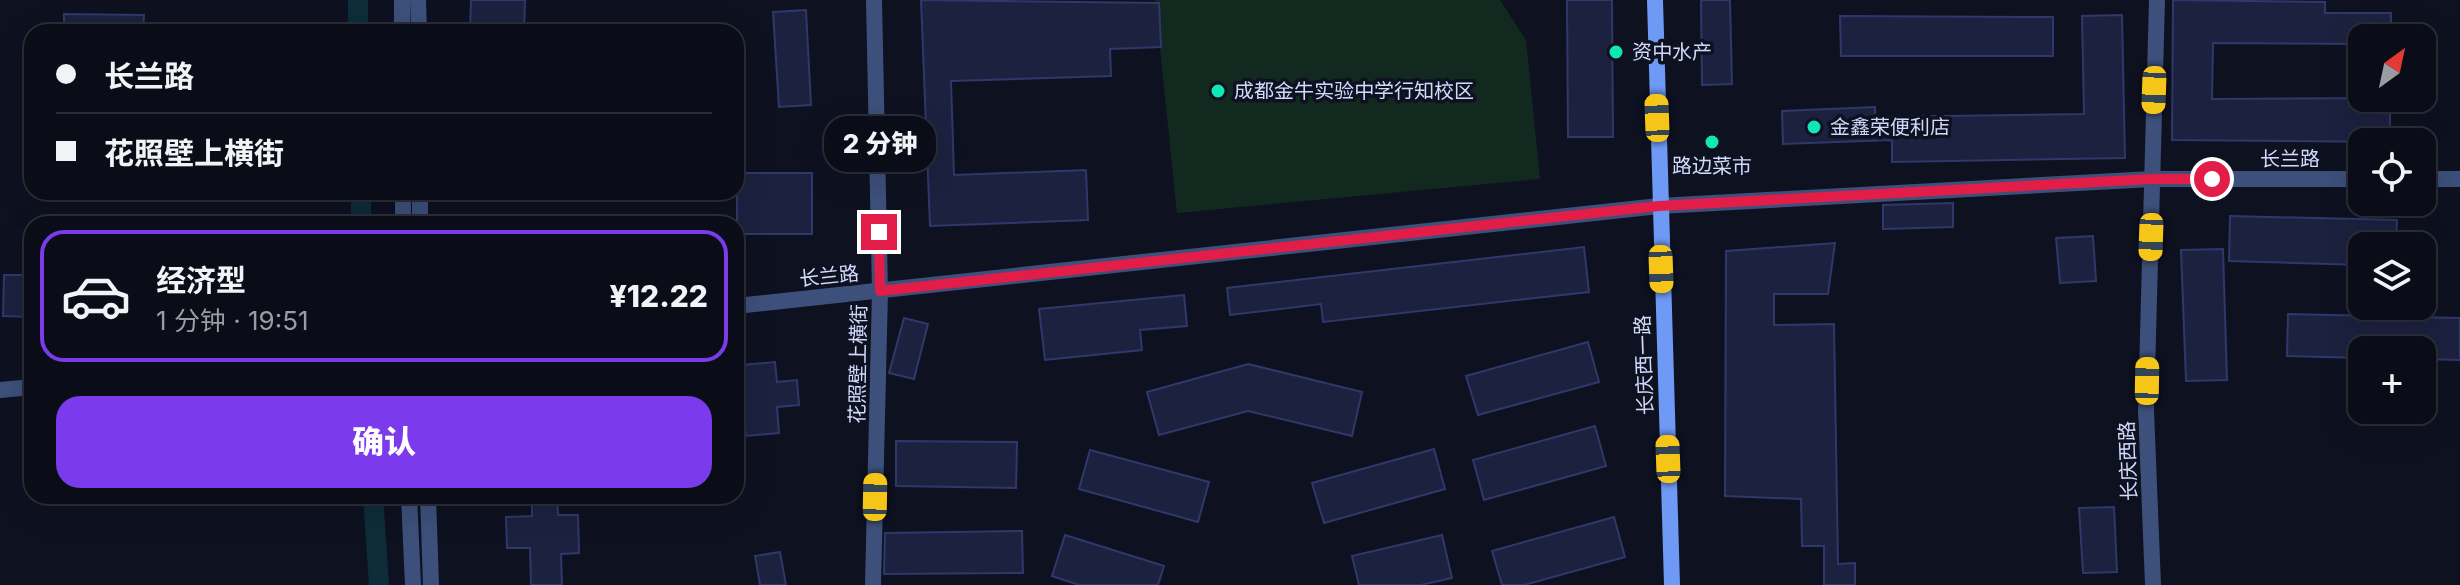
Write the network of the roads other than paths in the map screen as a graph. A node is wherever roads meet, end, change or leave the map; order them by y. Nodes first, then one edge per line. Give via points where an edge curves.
1 (402, 0) edge
2 (418, 0) edge
3 (874, 0) edge
4 (1655, 0) edge
5 (2157, 0) edge
6 (402, 24) edge
7 (419, 24) edge
8 (2152, 179) junction
9 (2348, 179) edge
10 (2436, 179) edge
11 (2460, 179) edge
12 (1659, 206) junction
13 (880, 291) junction
14 (744, 305) edge
15 (24, 388) edge
16 (0, 390) edge
17 (409, 504) edge
18 (428, 504) edge
19 (413, 585) edge
20 (431, 585) edge
21 (873, 585) edge
22 (1672, 585) edge
23 (2153, 585) edge

1 - 6 street
2 - 7 street
3 - 13 street, 花照壁上横街
4 - 12 main road, 长庆西一路
5 - 8 street, 长庆西路
8 - 9 street, 长兰路
8 - 12 street, 长兰路
8 - 23 street, 长庆西路 via 2146,410
10 - 11 street
12 - 13 street, 长兰路
12 - 22 main road, 长庆西一路
13 - 14 street, 长兰路
13 - 21 street, 花照壁上横街
15 - 16 street
17 - 19 street
18 - 20 street

